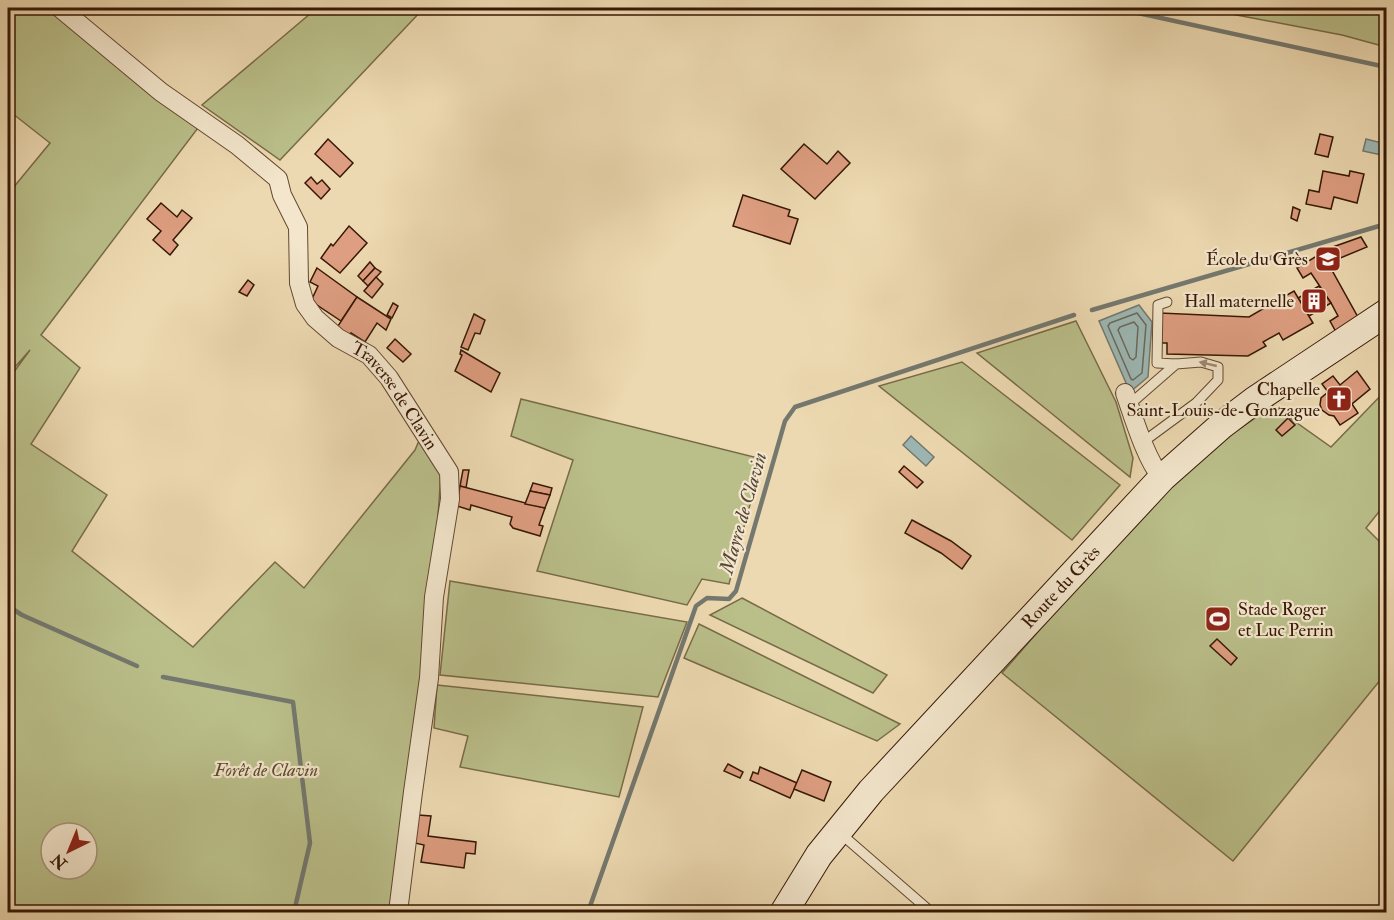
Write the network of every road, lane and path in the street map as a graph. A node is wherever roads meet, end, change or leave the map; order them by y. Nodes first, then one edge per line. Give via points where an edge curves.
1 (60, 8) edge
2 (1167, 302) dead end
3 (1386, 313) edge
4 (1176, 364) junction
5 (1127, 399) joint
6 (1143, 442) junction
7 (1162, 478) junction
8 (838, 831) junction
9 (398, 912) edge
10 (784, 912) edge
11 (931, 912) edge

1 - 9 street, Traverse de Clavin via 161,93 237,145 278,179 298,227 299,283 305,304 338,338 369,355 389,378 448,472 450,499 434,597 429,678
2 - 4 lane via 1158,305 1157,363
3 - 7 street, Route du Grès via 1255,400
4 - 5 lane
6 -> 4 lane via 1196,403 1218,380 1218,367 1202,362
5 - 6 street
6 - 7 street
7 - 8 street, Route du Grès via 924,732
8 - 10 street, Route du Grès
8 - 11 lane

